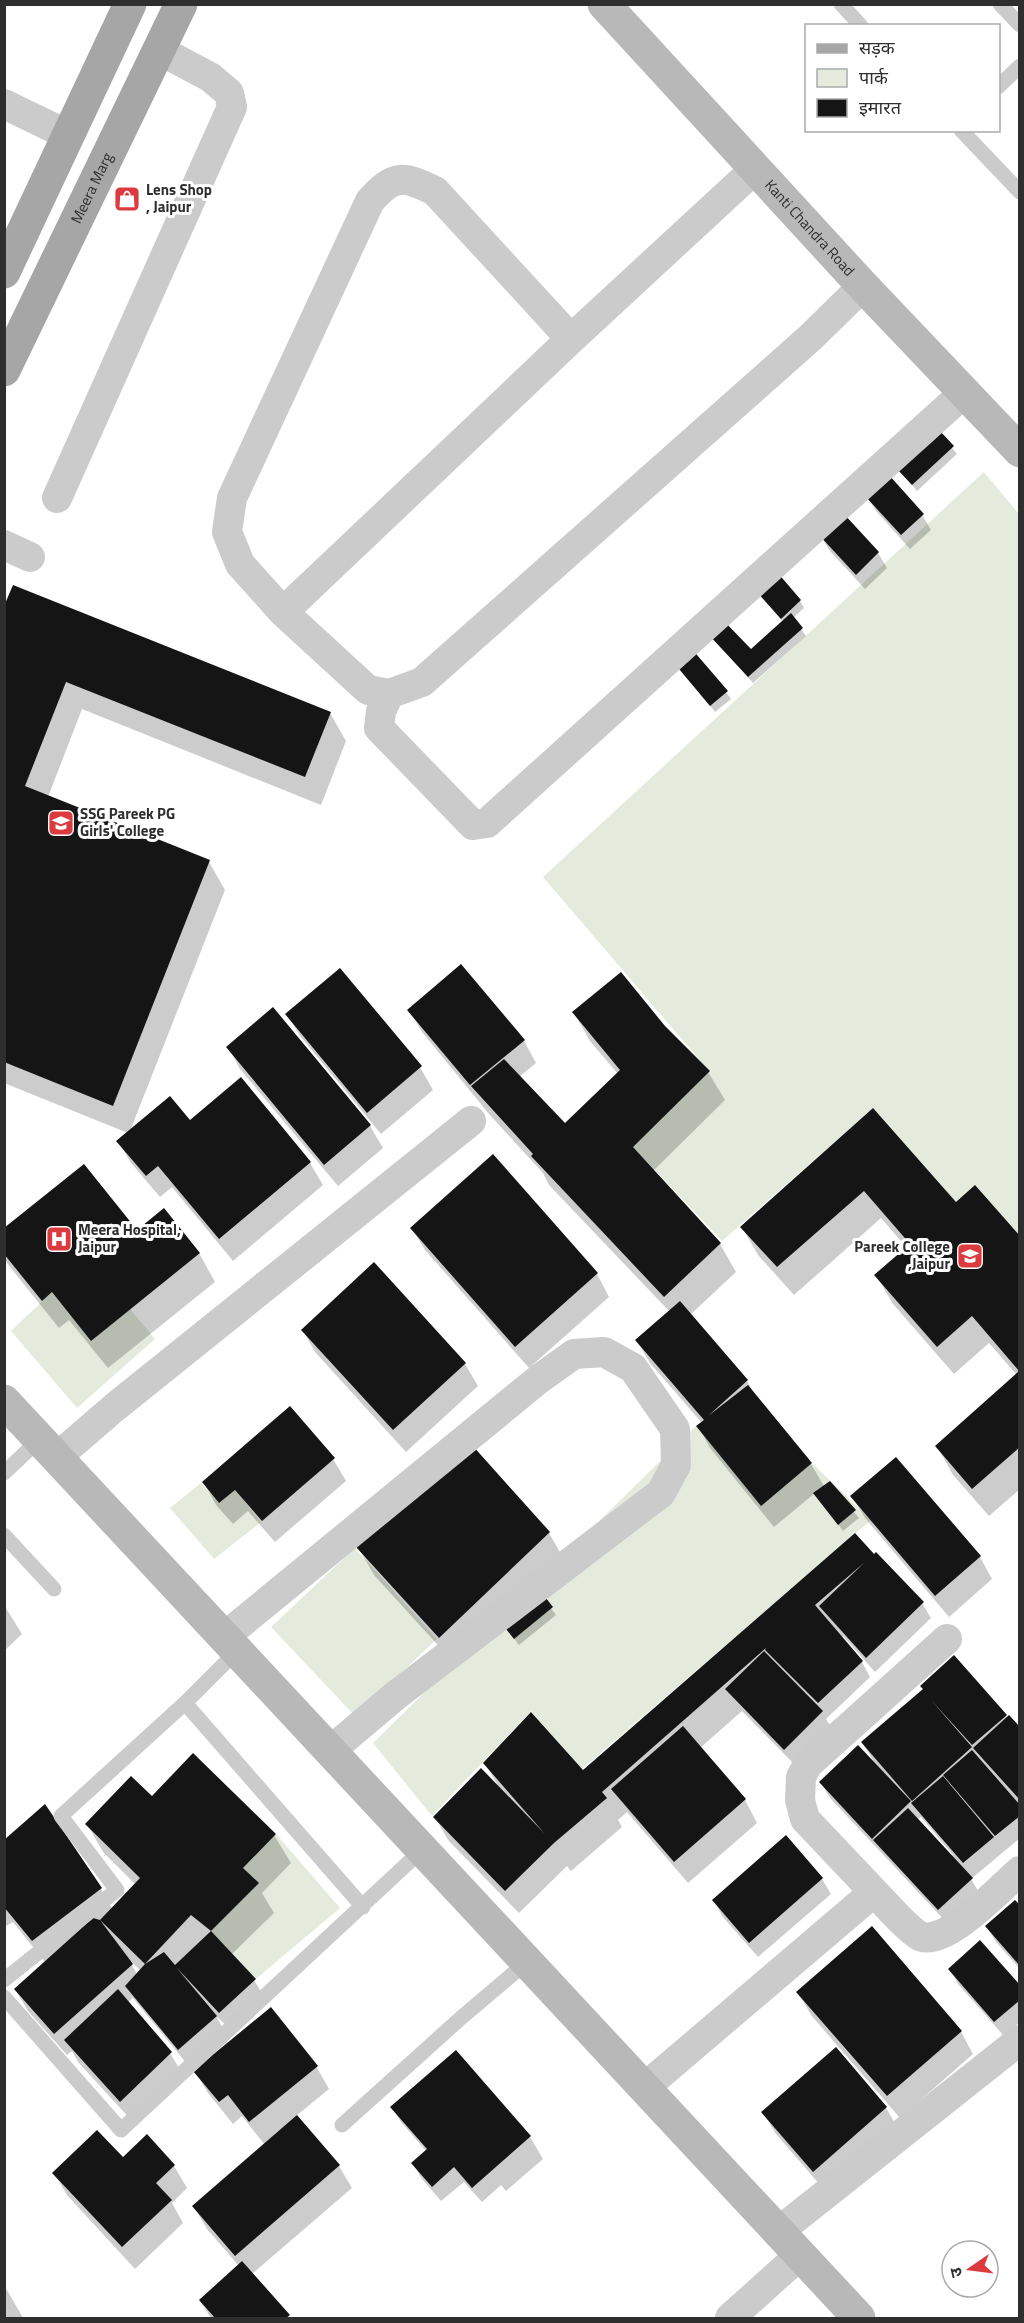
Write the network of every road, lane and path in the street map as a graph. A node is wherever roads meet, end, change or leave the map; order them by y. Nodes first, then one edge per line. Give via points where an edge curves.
1 (130, 4) edge
2 (181, 4) edge
3 (604, 4) edge
4 (841, 4) edge
5 (1000, 4) edge
6 (859, 24) edge
7 (1020, 25) edge
8 (159, 50) junction
9 (1020, 66) edge
10 (1000, 86) edge
11 (4, 104) edge
12 (963, 132) edge
13 (68, 135) junction
14 (755, 169) junction
15 (1020, 192) edge
16 (4, 272) edge
17 (863, 286) junction
18 (571, 339) junction
19 (4, 370) edge
20 (965, 392) junction
21 (1020, 451) edge
22 (57, 498) dead end
23 (283, 612) junction
24 (388, 694) junction
25 (471, 1121) dead end
26 (4, 1401) edge
27 (48, 1448) junction
28 (4, 1473) edge
29 (4, 1534) edge
30 (54, 1589) dead end
31 (947, 1639) dead end
32 (230, 1644) junction
33 (185, 1703) junction
34 (330, 1750) junction
35 (422, 1850) junction
36 (1020, 1871) edge
37 (874, 1892) junction
38 (363, 1907) junction
39 (527, 1962) junction
40 (4, 1980) edge
41 (4, 1997) edge
42 (1020, 2040) edge
43 (644, 2088) junction
44 (342, 2125) dead end
45 (789, 2244) junction
46 (730, 2319) edge
47 (859, 2319) edge

1 - 13 main road
2 - 8 main road, Meera Marg
3 - 14 street, Kanti Chandra Road
4 - 6 lane
5 - 7 lane
8 - 19 main road, Meera Marg
8 - 22 street via 210,77 229,93 232,107
9 - 10 lane
11 - 13 street
12 - 15 lane
13 - 16 main road
14 - 17 street, Kanti Chandra Road
14 - 18 street
17 - 20 street, Kanti Chandra Road
17 - 24 street via 802,345 422,682
18 - 23 street
18 - 23 street via 435,191 413,180 397,179 381,189 370,201 232,498 227,532 240,564
20 - 21 street, Kanti Chandra Road
20 - 24 street via 487,823 473,825 379,728
23 - 24 street via 368,690
25 - 27 street via 115,1407
26 - 27 street
27 - 28 lane
27 - 32 street
29 - 30 lane
31 - 37 street via 808,1764 801,1777 800,1800 805,1819
32 - 33 lane
32 - 34 street
32 - 34 street via 539,1379 574,1354 604,1353 633,1368 675,1429 676,1465 661,1493
33 - 38 lane
33 - 40 lane via 61,1816 117,1890
34 - 35 street
35 - 38 lane
35 - 39 street
36 - 37 street via 952,1930 934,1938 919,1936
37 - 43 street
38 - 41 lane via 121,2130
39 - 43 street
39 - 44 lane
42 - 45 street
43 - 45 street
45 - 46 street
45 - 47 street

